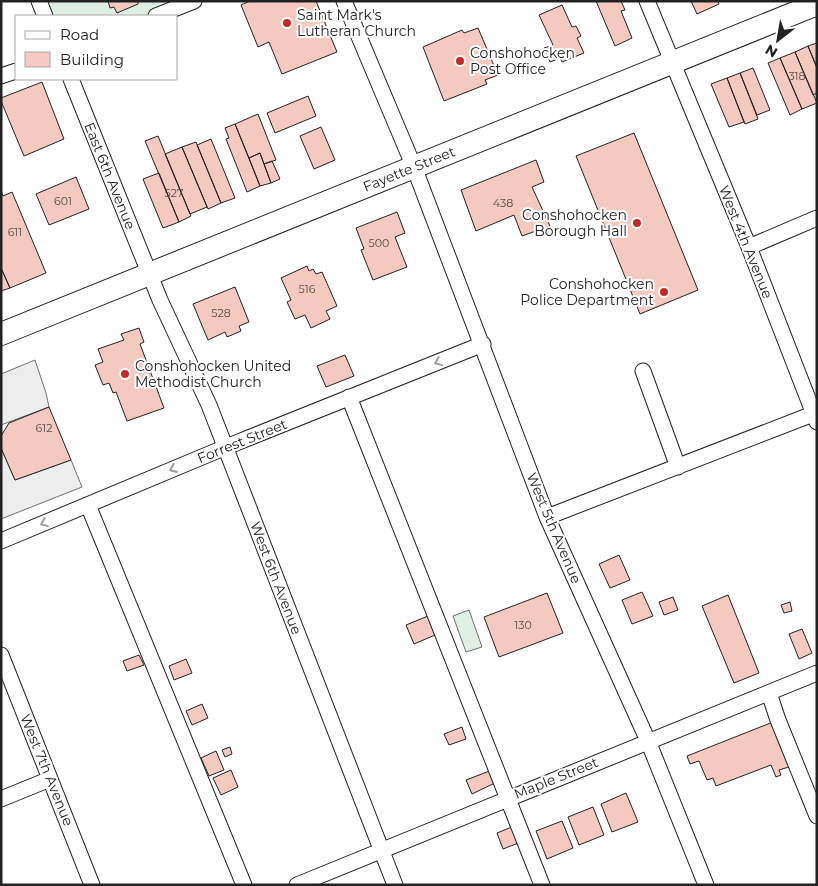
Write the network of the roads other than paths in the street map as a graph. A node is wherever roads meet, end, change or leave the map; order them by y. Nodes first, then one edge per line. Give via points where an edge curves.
1 (39, 1) edge
2 (194, 1) edge
3 (344, 1) edge
4 (647, 1) edge
5 (817, 4) edge
6 (45, 15) edge
7 (159, 15) edge
8 (673, 62) junction
9 (15, 71) edge
10 (1, 76) edge
11 (70, 80) edge
12 (414, 167) junction
13 (817, 218) edge
14 (749, 246) junction
15 (150, 274) junction
16 (1, 334) edge
17 (483, 344) junction
18 (643, 371) dead end
19 (349, 397) junction
20 (815, 418) edge
21 (226, 447) junction
22 (678, 467) junction
23 (88, 505) junction
24 (548, 517) junction
25 (1, 540) edge
26 (1, 656) edge
27 (817, 673) edge
28 (769, 692) junction
29 (648, 741) junction
30 (50, 779) junction
31 (506, 798) junction
32 (1, 799) edge
33 (817, 816) edge
34 (380, 850) junction
35 (92, 885) edge
36 (244, 885) edge
37 (297, 885) edge
38 (394, 885) edge
39 (542, 885) edge
40 (706, 885) edge

1 - 6 street
2 - 7 street
3 - 12 street, West 5th Avenue
4 - 8 street, West 4th Avenue
5 - 8 main road, Fayette Street
8 - 12 main road, Fayette Street
8 - 14 street, West 4th Avenue
9 - 10 street
11 - 15 street, East 6th Avenue
12 - 15 main road, Fayette Street
12 - 17 street, West 5th Avenue
13 - 14 street
14 - 20 street, West 4th Avenue
15 - 16 main road, Fayette Street
15 - 21 street, West 6th Avenue
17 -> 19 street, Forrest Street
17 - 24 street, West 5th Avenue
18 - 22 street
19 - 21 street, Forrest Street
19 - 31 street
20 - 22 street
21 -> 23 street, Forrest Street
21 - 34 street, West 6th Avenue
22 - 24 street
23 -> 25 street, Forrest Street
23 - 36 street
24 - 29 street, West 5th Avenue
26 - 30 street, West 7th Avenue
27 - 28 street, Maple Street
28 - 29 street, Maple Street
28 - 33 street
29 - 31 street, Maple Street
29 - 40 street, West 5th Avenue
30 - 32 street
30 - 35 street, West 7th Avenue
31 - 34 street, Maple Street
31 - 39 street
34 - 37 street, Maple Street
34 - 38 street, West 6th Avenue

